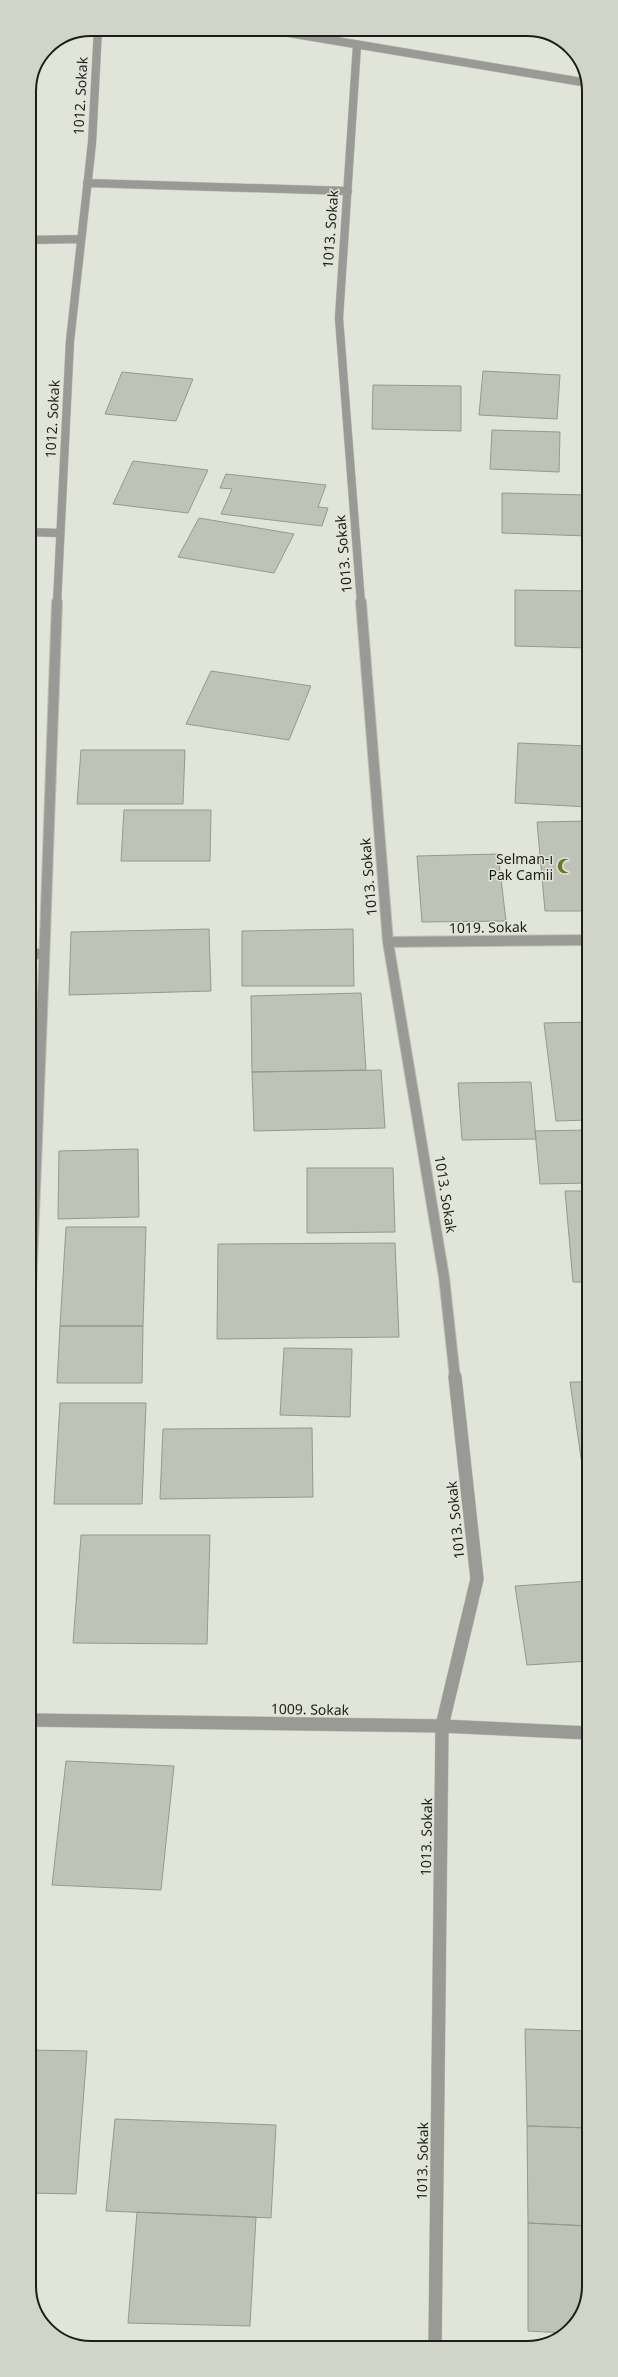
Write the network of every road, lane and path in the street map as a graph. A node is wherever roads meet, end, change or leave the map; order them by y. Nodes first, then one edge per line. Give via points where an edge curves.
1 (98, 36) edge
2 (305, 36) edge
3 (357, 45) junction
4 (581, 82) edge
5 (87, 183) junction
6 (348, 191) junction
7 (81, 239) junction
8 (36, 240) edge
9 (36, 532) edge
10 (59, 533) junction
11 (582, 940) edge
12 (388, 942) junction
13 (36, 954) edge
14 (43, 954) junction
15 (36, 1148) edge
16 (36, 1720) edge
17 (442, 1726) junction
18 (582, 1733) edge
19 (435, 2341) edge

1 - 5 street, 1012. Sokak via 92,143
2 - 3 street
3 - 4 street
3 - 6 street, 1013. Sokak
5 - 6 street
5 - 7 street, 1012. Sokak
6 - 12 street, 1013. Sokak via 339,318
7 - 8 street
7 - 10 street, 1012. Sokak via 70,342
9 - 10 street
10 - 14 street, 1012. Sokak via 49,868
11 - 12 street, 1019. Sokak
12 - 17 street, 1013. Sokak via 444,1277 477,1579
13 - 14 street
14 - 15 street, 1012. Sokak
16 - 17 street, 1009. Sokak
17 - 18 street, 1009. Sokak
17 - 19 street, 1013. Sokak

